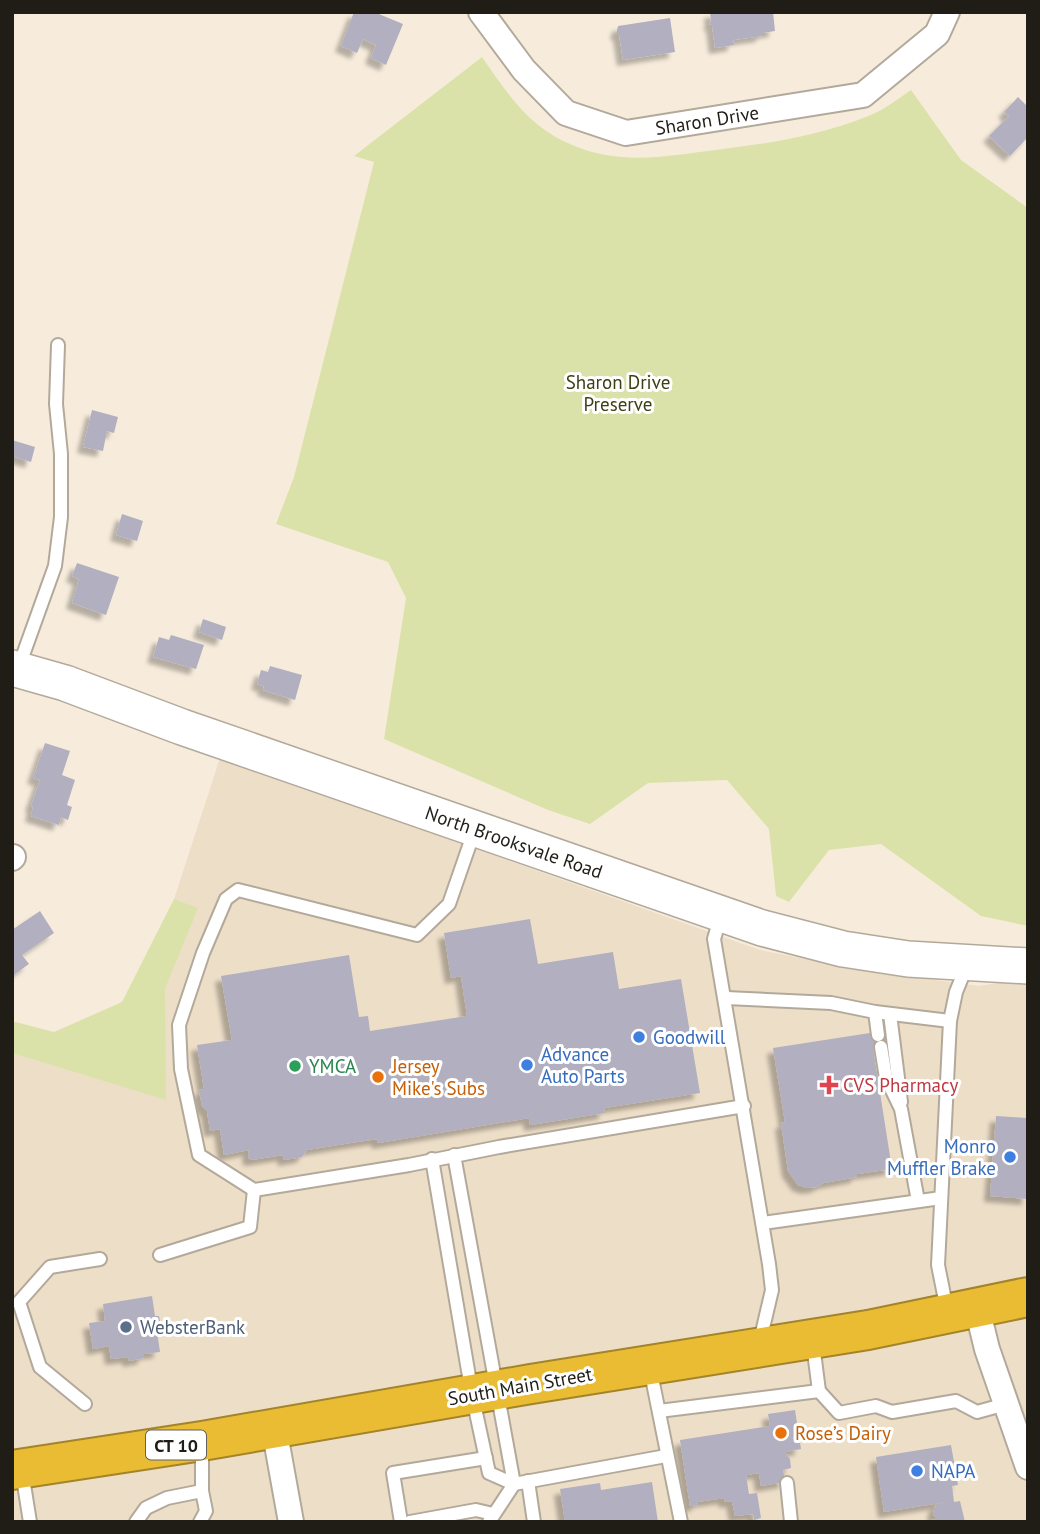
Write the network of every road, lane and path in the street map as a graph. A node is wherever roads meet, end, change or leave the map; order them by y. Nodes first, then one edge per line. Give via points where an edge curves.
1 (481, 12) edge
2 (947, 12) edge
3 (58, 345) dead end
4 (15, 668) edge
5 (476, 828) junction
6 (721, 915) junction
7 (968, 964) junction
8 (1027, 968) edge
9 (726, 998) junction
10 (875, 1012) junction
11 (890, 1014) junction
12 (950, 1021) junction
13 (744, 1106) junction
14 (901, 1109) junction
15 (453, 1155) junction
16 (432, 1159) junction
17 (254, 1190) junction
18 (941, 1198) junction
19 (918, 1201) junction
20 (763, 1223) junction
21 (160, 1255) dead end
22 (100, 1259) dead end
23 (1028, 1297) edge
24 (963, 1311) junction
25 (813, 1339) junction
26 (758, 1347) junction
27 (650, 1364) junction
28 (819, 1391) junction
29 (484, 1392) junction
30 (1006, 1404) junction
31 (85, 1405) dead end
32 (659, 1411) junction
33 (274, 1428) junction
34 (202, 1441) junction
35 (666, 1456) junction
36 (486, 1458) junction
37 (1028, 1466) edge
38 (17, 1469) edge
39 (528, 1481) junction
40 (787, 1483) dead end
41 (514, 1484) junction
42 (202, 1491) junction
43 (491, 1518) edge
44 (30, 1522) edge
45 (136, 1522) edge
46 (200, 1522) edge
47 (291, 1522) edge
48 (401, 1522) edge
49 (410, 1522) edge
50 (534, 1522) edge
51 (681, 1522) edge
52 (791, 1522) edge

1 - 2 street, Sharon Drive via 524,70 566,113 626,133 863,95 937,34
3 - 4 lane via 61,517 55,566
4 - 5 main road, North Brooksvale Road
5 - 6 main road, North Brooksvale Road
5 - 17 lane via 449,904 417,934 238,890 226,900 180,1025 181,1069 199,1154
6 - 7 main road, North Brooksvale Road via 843,949
6 - 9 lane via 714,939
7 - 8 main road, North Brooksvale Road
7 - 12 lane
9 - 10 lane via 831,1003
9 - 13 lane
10 - 11 lane
10 - 14 lane via 886,1078
11 - 12 lane
11 - 14 lane
12 - 18 lane
13 - 15 lane
13 - 20 lane
14 - 19 lane
15 - 16 lane
15 - 29 lane
16 - 17 lane
16 - 29 lane
17 - 21 lane via 250,1227
18 - 19 lane
18 - 24 lane via 938,1265
19 - 20 lane
20 - 26 lane via 772,1290
22 - 31 lane via 50,1266 19,1302 40,1367
23 - 24 highway, South Main Street / CT 10
24 - 25 highway, South Main Street / CT 10
24 - 30 street via 987,1349
25 - 26 highway, South Main Street / CT 10
25 - 28 lane
26 - 27 highway, South Main Street / CT 10
27 - 29 highway, South Main Street / CT 10
27 - 32 lane
28 - 30 lane via 839,1413 876,1406 892,1412 956,1401 977,1412
28 - 32 lane
29 - 33 highway, South Main Street / CT 10
29 - 36 lane
29 - 41 lane
30 - 37 street
32 - 35 lane
33 - 34 highway, South Main Street / CT 10
33 - 47 street
34 - 38 highway, South Main Street / CT 10
34 - 42 lane
35 - 39 lane
35 - 51 lane
36 - 41 lane via 489,1473
36 - 48 lane via 393,1473
38 - 44 lane
39 - 41 lane
39 - 50 lane
40 - 52 lane
41 - 43 lane
42 - 45 lane via 145,1508
42 - 46 lane via 206,1511
43 - 49 lane via 476,1510

